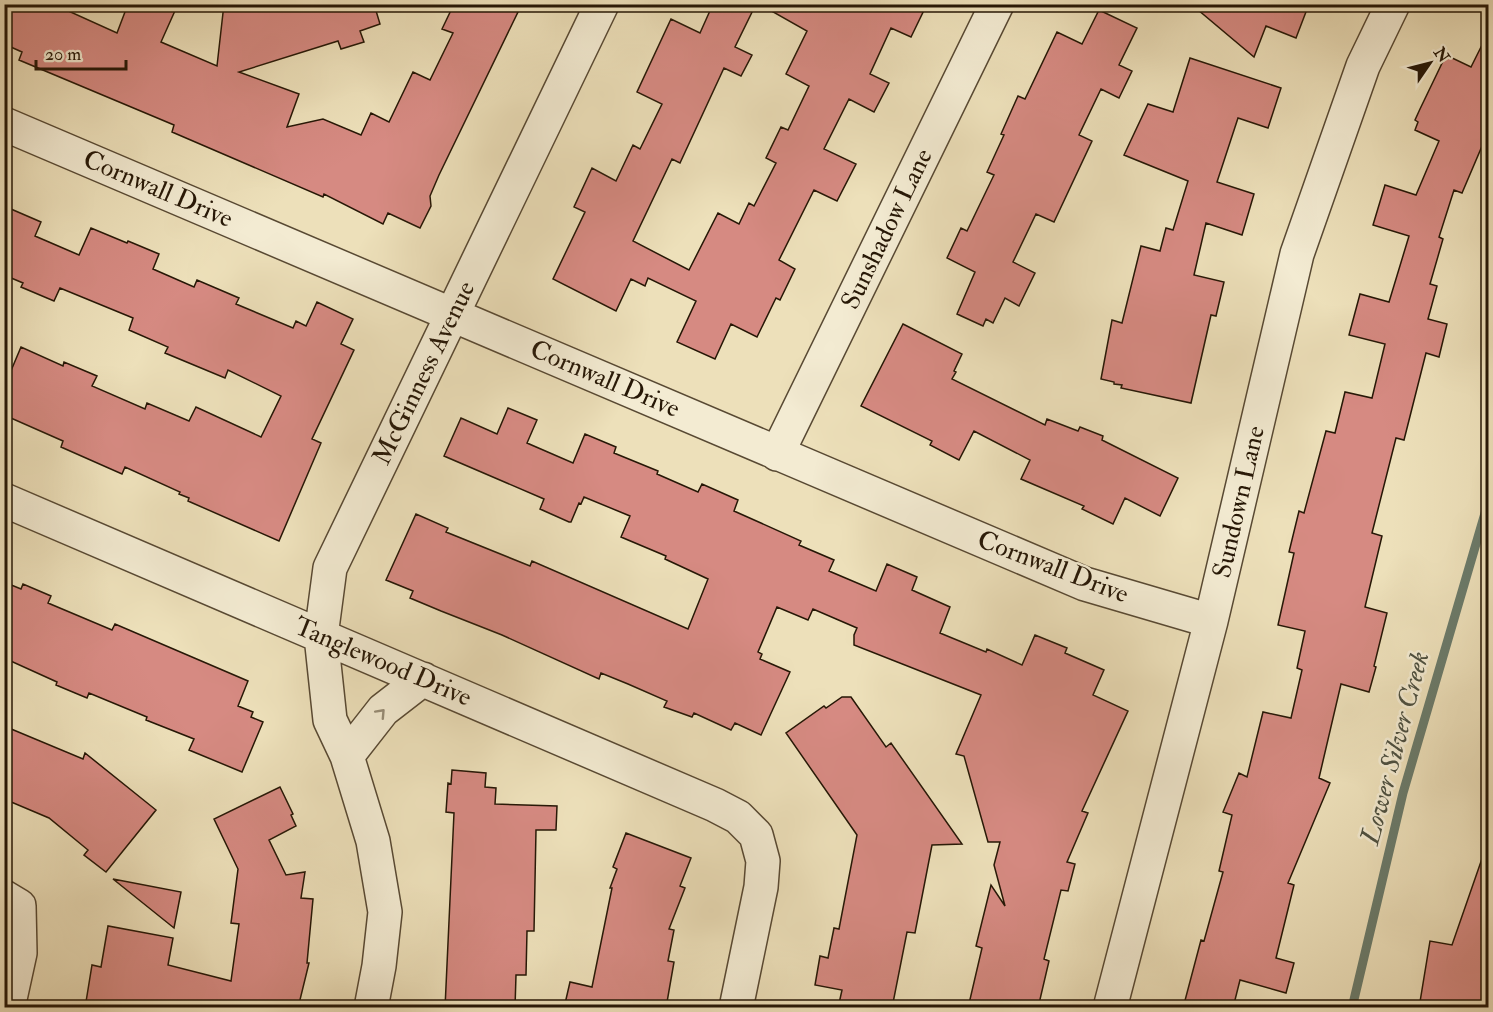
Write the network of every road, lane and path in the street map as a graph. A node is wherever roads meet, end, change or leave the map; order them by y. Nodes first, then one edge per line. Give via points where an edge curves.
1 (602, 4) edge
2 (997, 4) edge
3 (1393, 4) edge
4 (4, 124) edge
5 (452, 314) junction
6 (777, 454) junction
7 (4, 500) edge
8 (1210, 621) junction
9 (321, 636) junction
10 (423, 679) junction
11 (347, 756) junction
12 (12, 902) edge
13 (8, 1008) edge
14 (370, 1008) edge
15 (736, 1008) edge
16 (1110, 1008) edge

1 - 5 street, McGinness Avenue
2 - 6 street, Sunshadow Lane
3 - 8 street, Sundown Lane via 1363,66 1297,254
4 - 5 street, Cornwall Drive
5 - 6 street, Cornwall Drive
5 - 9 street, McGinness Avenue via 330,568
6 - 8 street, Cornwall Drive via 1085,584
7 - 9 street, Tanglewood Drive
8 - 16 street, Sundown Lane
9 - 10 street, Tanglewood Drive
9 - 11 street, McGinness Avenue via 330,720
11 -> 10 street via 383,710
10 - 15 street, Tanglewood Drive via 715,805 738,817 756,835 764,861 761,887
11 - 14 street, McGinness Avenue via 373,841 385,912
12 - 13 street via 20,953

